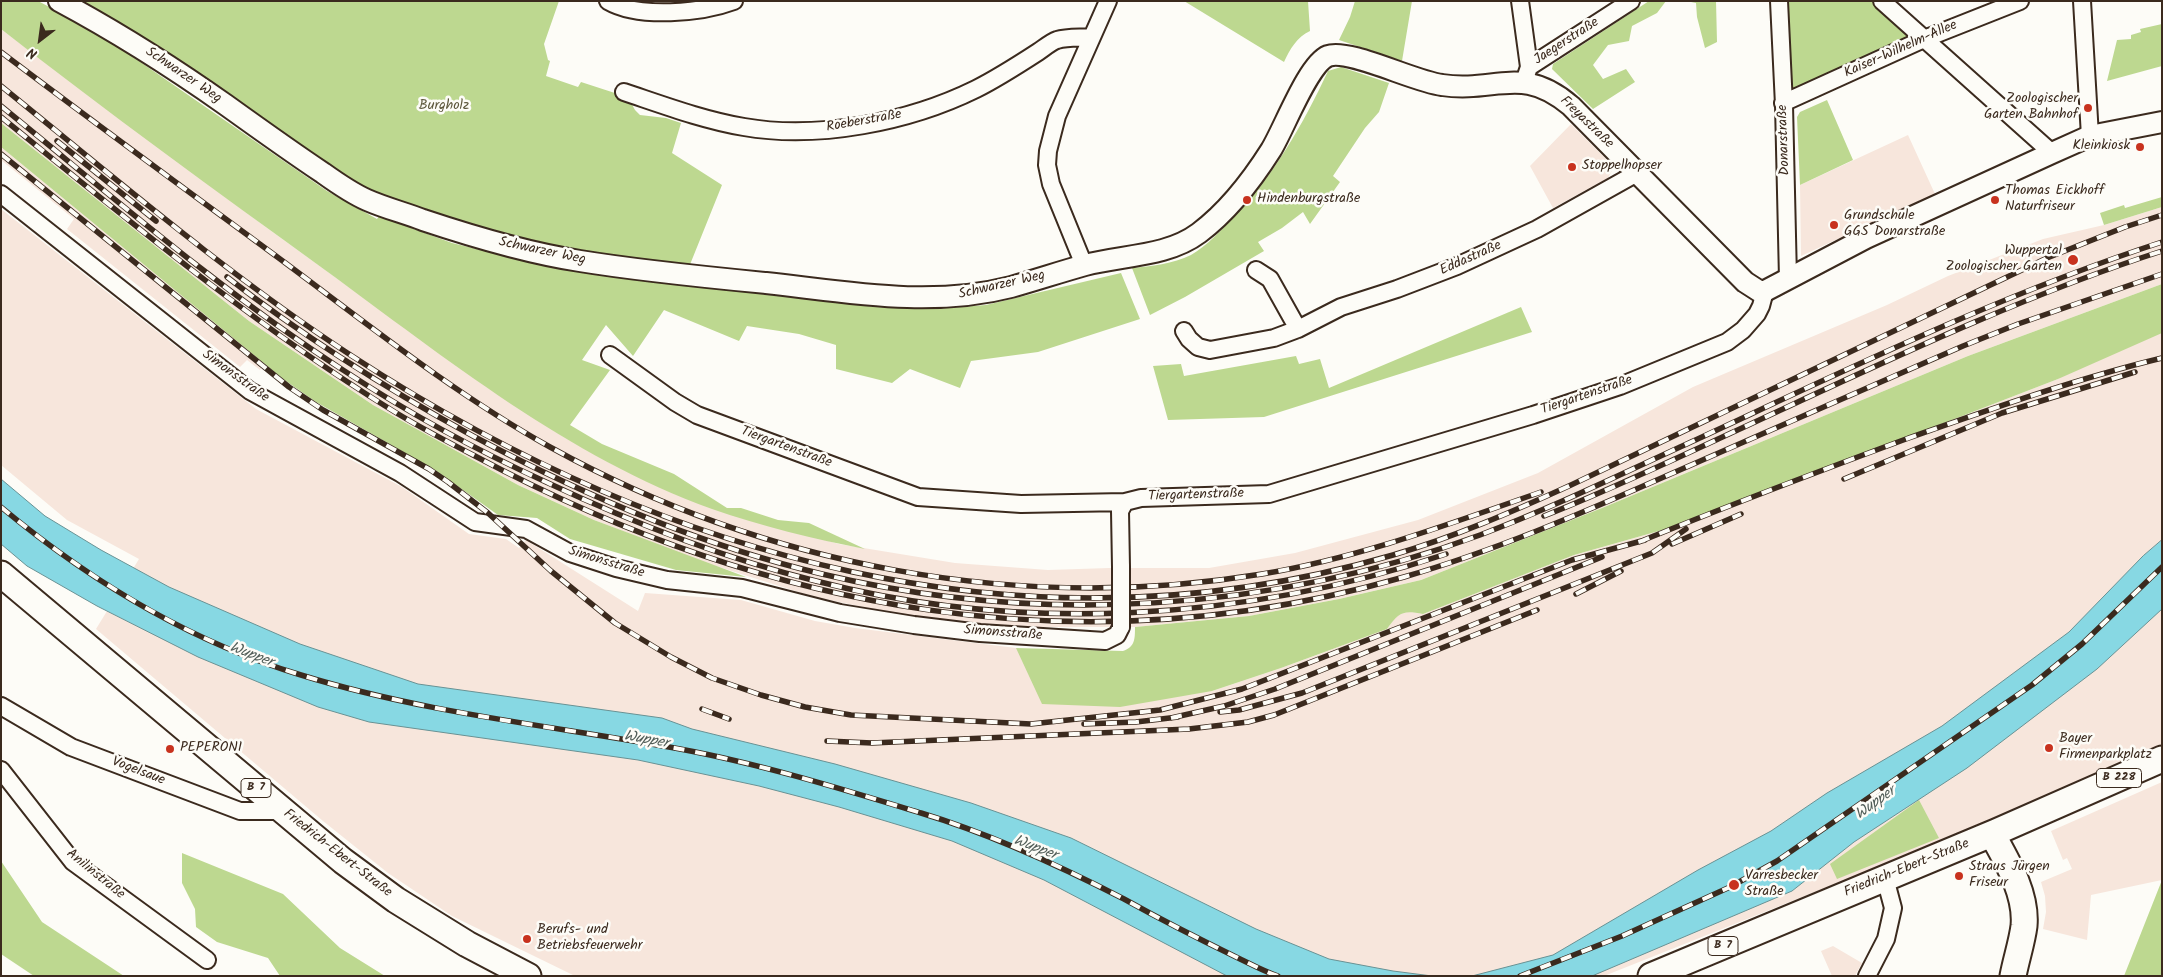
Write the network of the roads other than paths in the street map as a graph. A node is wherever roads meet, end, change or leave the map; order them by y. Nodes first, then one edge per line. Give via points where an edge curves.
1 (59, 1) edge
2 (608, 1) edge
3 (734, 1) edge
4 (1108, 1) edge
5 (1520, 1) edge
6 (1631, 1) edge
7 (1780, 1) edge
8 (1882, 1) edge
9 (2020, 1) edge
10 (2082, 1) edge
11 (1092, 37) junction
12 (1924, 39) junction
13 (1527, 75) junction
14 (624, 92) dead end
15 (1784, 103) junction
16 (2162, 122) edge
17 (2090, 136) junction
18 (2052, 153) junction
19 (1637, 173) junction
20 (1, 194) edge
21 (1084, 265) junction
22 (1256, 270) dead end
23 (1788, 278) junction
24 (1765, 291) junction
25 (1298, 330) junction
26 (1184, 331) dead end
27 (610, 355) dead end
28 (1125, 502) junction
29 (1, 574) edge
30 (1, 706) edge
31 (2162, 759) edge
32 (1, 770) edge
33 (284, 811) junction
34 (1992, 834) junction
35 (1885, 878) junction
36 (207, 960) dead end
37 (528, 976) edge
38 (1652, 976) edge
39 (1867, 976) edge
40 (2012, 976) edge

1 - 21 street, Schwarzer Weg via 116,31 367,200 486,240 576,260 900,298 957,297 1008,288
2 - 3 street via 628,9 659,12 695,11
4 - 11 street
5 - 13 street
6 - 13 street, Jaegerstraße
7 - 15 street, Donarstraße
8 - 12 street
9 - 12 street, Kaiser-Wilhelm-Allee
10 - 17 street
11 - 14 street, Roeberstraße via 1057,40 1007,72 945,102 897,118 849,127 797,131 746,128 713,121
11 - 21 street via 1057,116 1050,136 1047,165 1050,184
12 - 15 street, Kaiser-Wilhelm-Allee
12 - 18 street
13 - 19 street, Freyastraße via 1560,96
13 - 21 street via 1470,86 1441,85 1355,58 1329,56 1311,72 1263,162 1210,224 1180,245
15 - 23 street, Donarstraße
16 - 17 street
17 - 18 street
18 - 23 street via 1866,238
19 - 24 street, Freyastraße via 1745,282 1758,291
19 - 25 street, Eddastraße via 1473,259 1341,307
20 - 28 street, Simonsstraße, bridge via 250,391 400,473 475,522 526,529 570,553 616,568 667,580 742,588 810,607 875,619 980,633 1105,641 1117,635 1121,627 1120,511
22 - 25 street via 1270,280
23 - 24 street
24 - 28 street, Tiergartenstraße via 1757,314 1744,330 1727,342 1620,386 1533,415 1269,494 1141,498
25 - 26 street, Eddastraße via 1210,350 1198,347
27 - 28 street, Tiergartenstraße via 697,415 918,497 1021,504
29 - 33 main road, Friedrich-Ebert-Straße / B 7
30 - 33 street, Vogelsaue via 71,747 240,811
31 - 34 main road, Friedrich-Ebert-Straße / B 228
32 - 36 street, Anilinstraße via 73,862
33 - 37 main road, Friedrich-Ebert-Straße / B 7 via 396,900 467,944
34 - 35 main road, Friedrich-Ebert-Straße / B 7
34 - 40 main road via 2023,904 2024,926
35 - 38 main road, Friedrich-Ebert-Straße / B 7
35 - 39 street via 1893,908 1886,939

